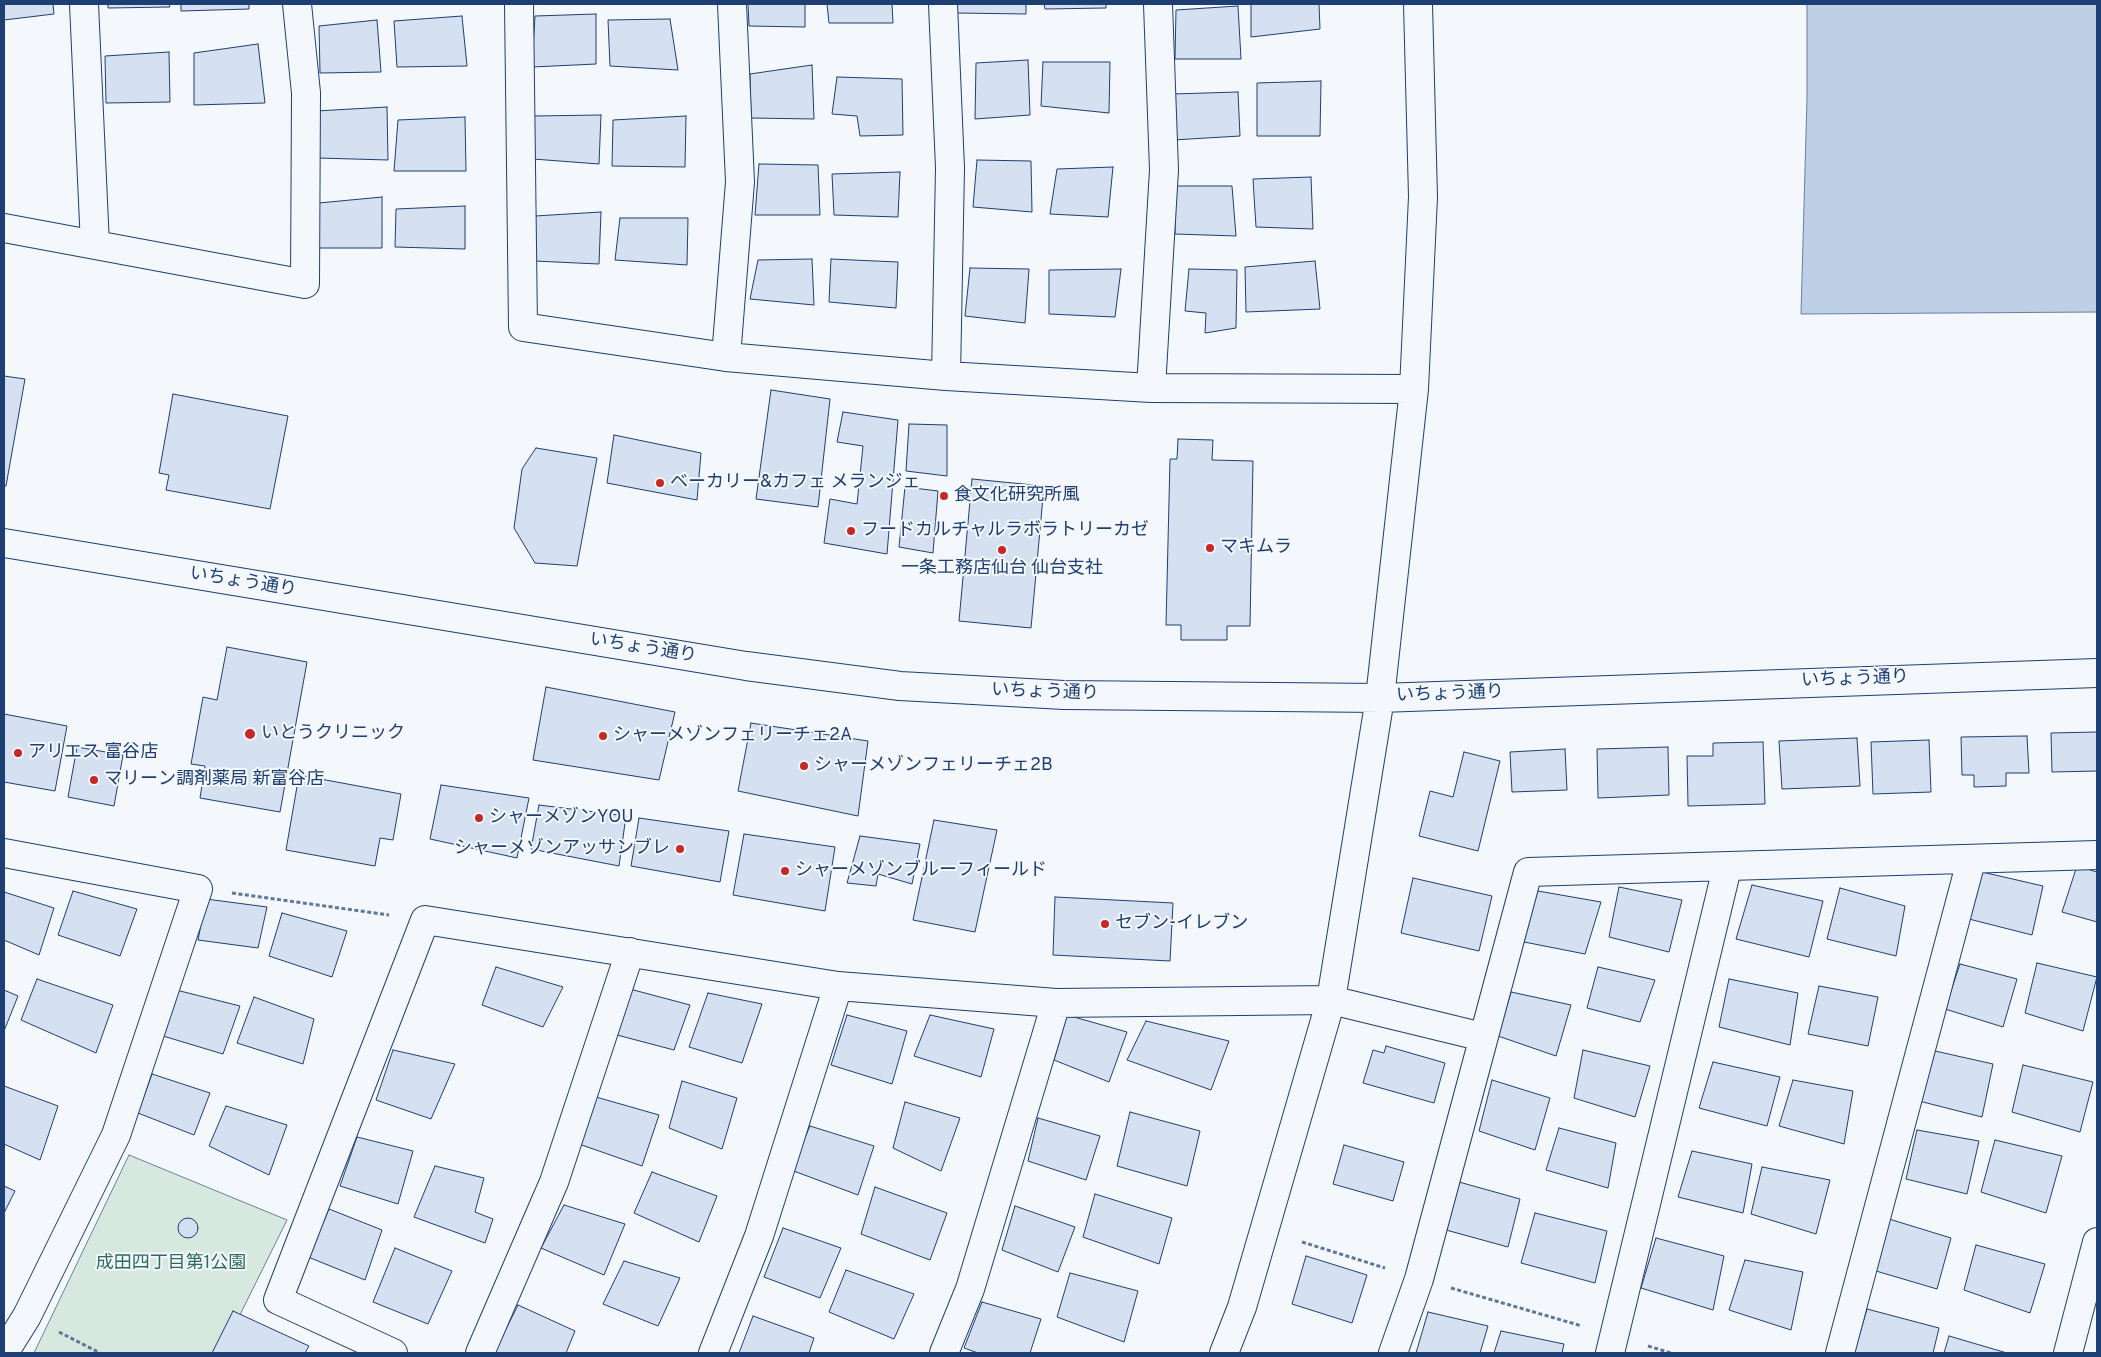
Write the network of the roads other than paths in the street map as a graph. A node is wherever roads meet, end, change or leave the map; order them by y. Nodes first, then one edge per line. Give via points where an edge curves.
1 (84, 4) edge
2 (297, 4) edge
3 (519, 4) edge
4 (732, 4) edge
5 (943, 4) edge
6 (1158, 4) edge
7 (1418, 4) edge
8 (4, 228) edge
9 (95, 246) junction
10 (726, 357) junction
11 (946, 376) junction
12 (1151, 388) junction
13 (1414, 388) junction
14 (4, 543) edge
15 (2097, 673) edge
16 (1380, 698) junction
17 (4, 854) edge
18 (2097, 855) edge
19 (1971, 861) junction
20 (1727, 868) junction
21 (630, 952) junction
22 (838, 986) junction
23 (1331, 1000) junction
24 (1056, 1003) junction
25 (1483, 1038) junction
26 (2097, 1242) edge
27 (1613, 1344) edge
28 (4, 1353) edge
29 (393, 1353) edge
30 (480, 1353) edge
31 (712, 1353) edge
32 (944, 1353) edge
33 (1224, 1353) edge
34 (1393, 1353) edge
35 (1840, 1353) edge
36 (2068, 1353) edge

1 - 9 street
2 - 9 street via 306,93 305,284
3 - 10 street via 523,327
4 - 10 street via 740,182
5 - 11 street via 950,168
6 - 12 street via 1164,170
7 - 13 street via 1423,197
8 - 9 street
10 - 11 street
11 - 12 street
12 - 13 street
13 - 16 street
14 - 16 street, いちょう通り via 746,666 900,686 1064,695
15 - 16 street, いちょう通り
16 - 23 street
17 - 28 street via 198,889 116,1135 27,1316
18 - 19 street
19 - 20 street
19 - 35 street
20 - 25 street via 1528,872
20 - 27 street
21 - 22 street
21 - 29 street via 425,920 278,1300
21 - 30 street via 554,1182
22 - 24 street
22 - 31 street via 759,1236
23 - 24 street
23 - 25 street
23 - 33 street via 1242,1307
24 - 32 street via 970,1289
25 - 34 street via 1419,1279
26 - 36 street

